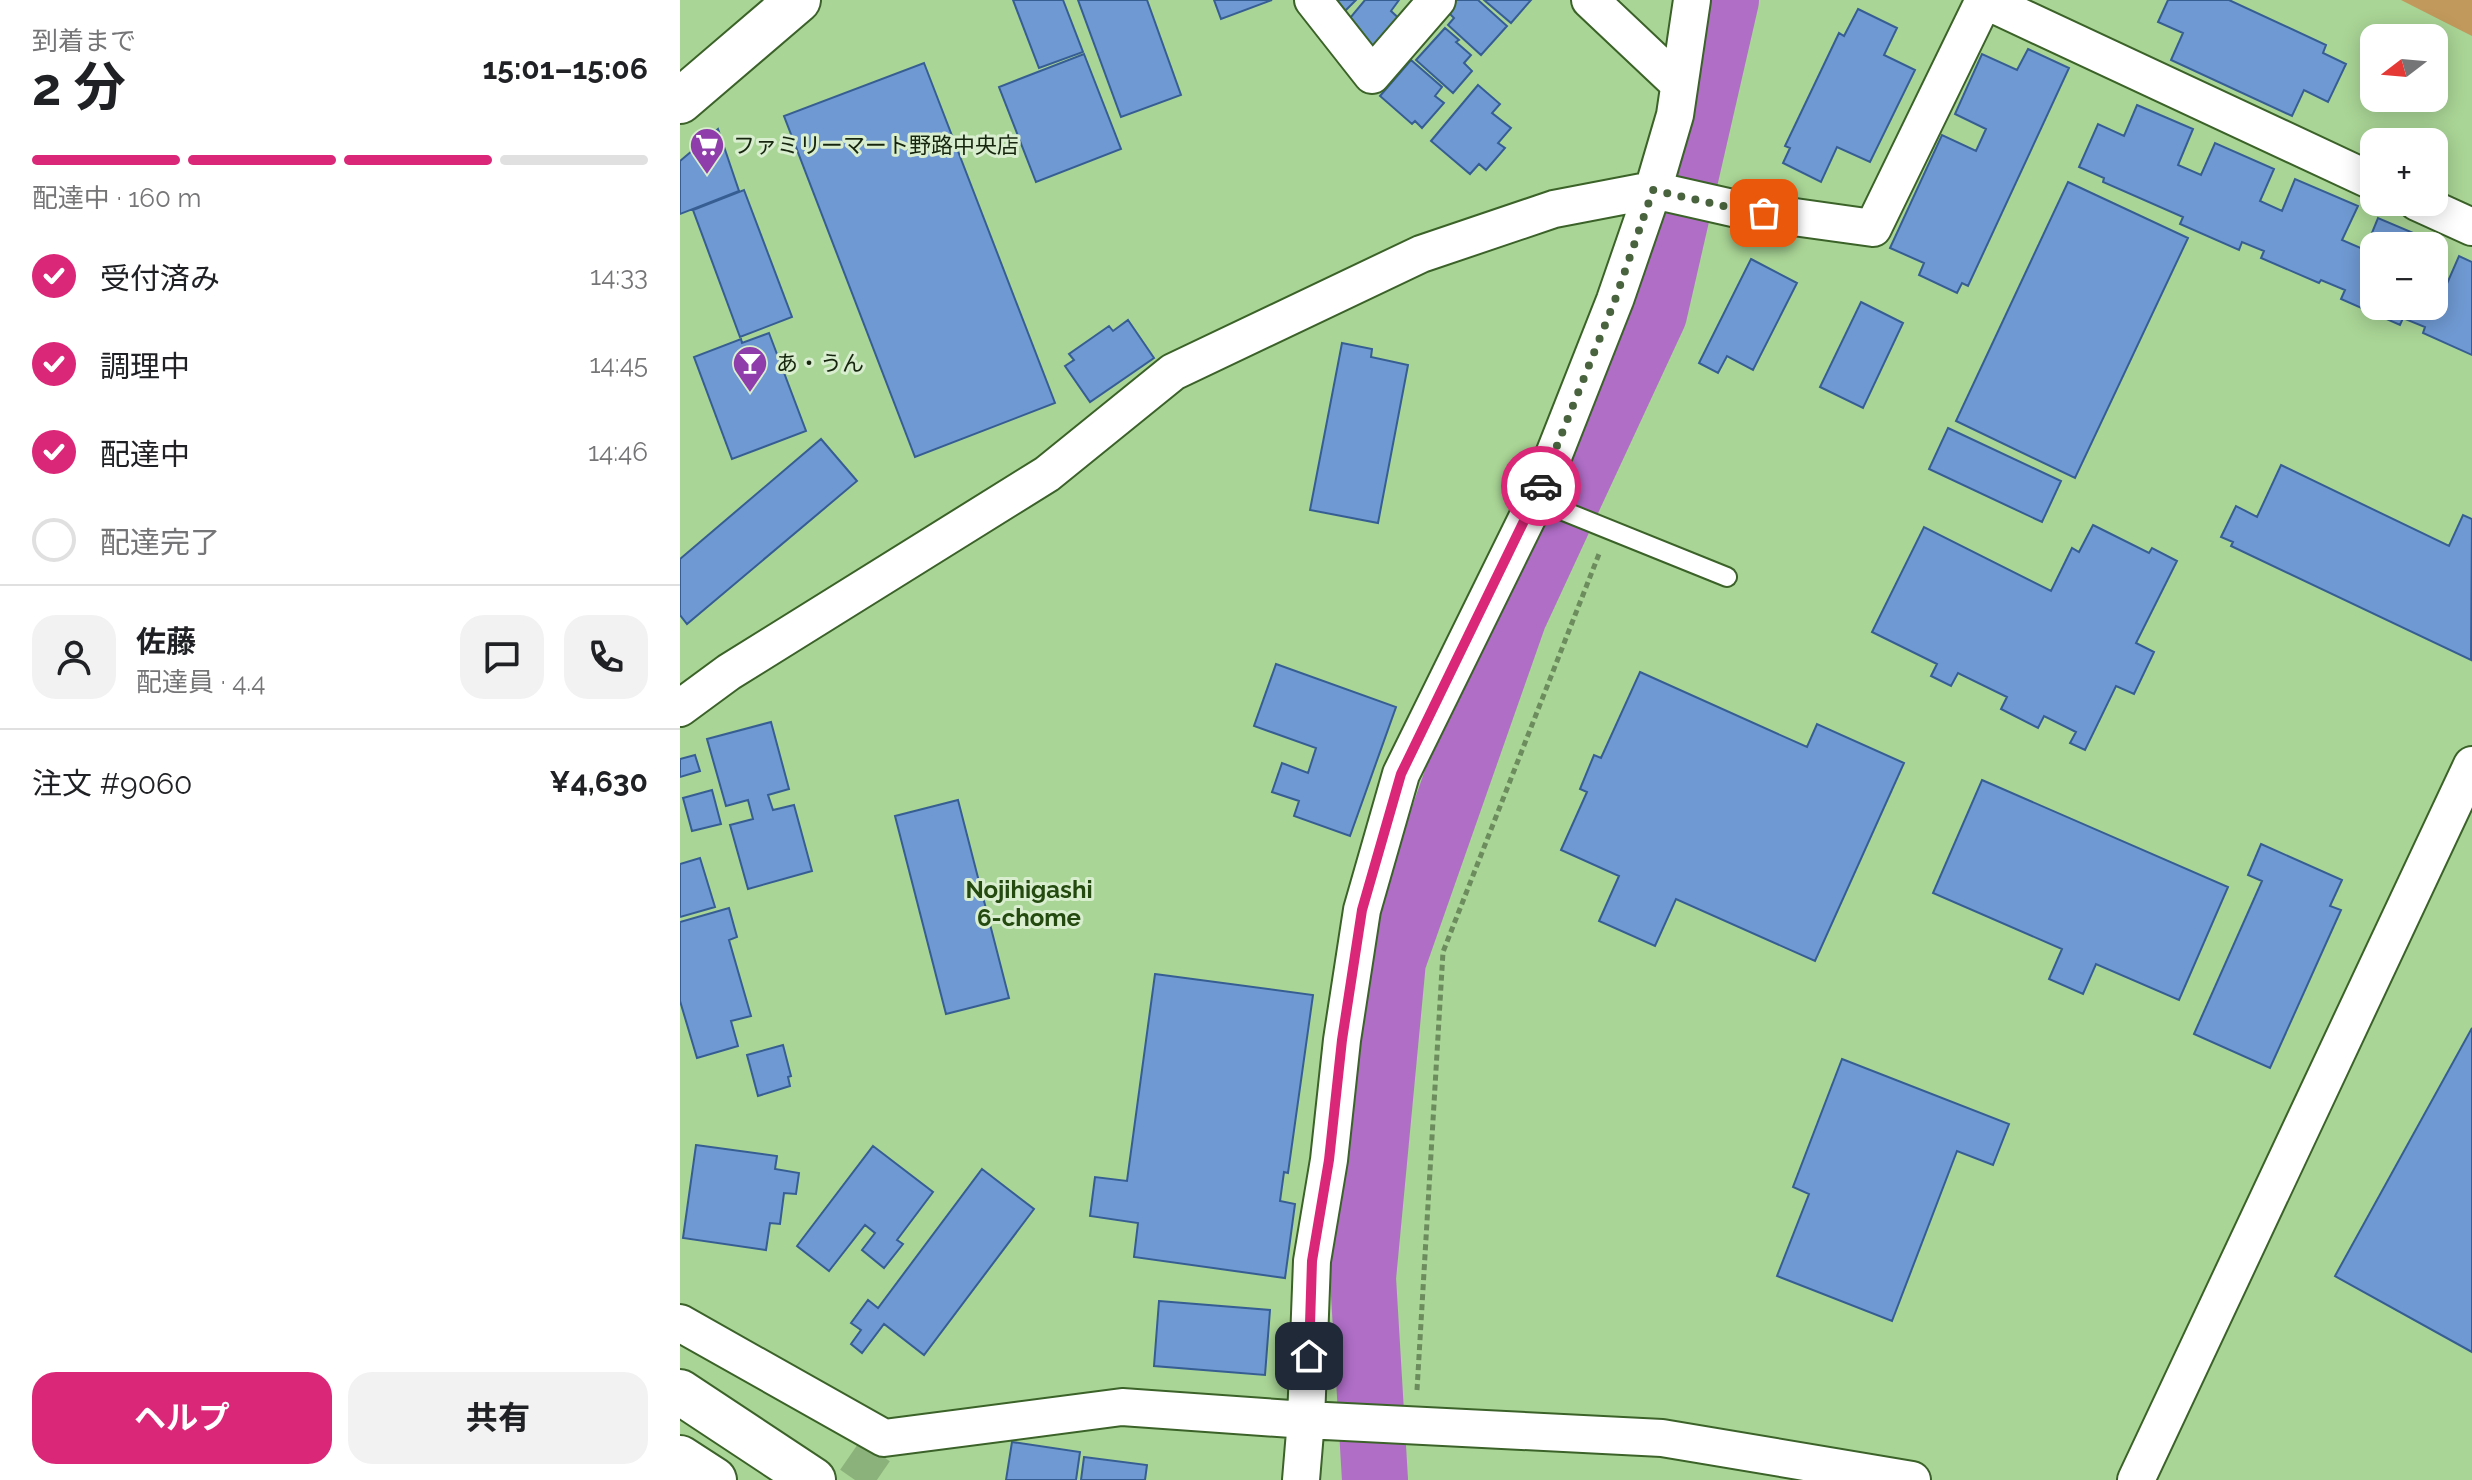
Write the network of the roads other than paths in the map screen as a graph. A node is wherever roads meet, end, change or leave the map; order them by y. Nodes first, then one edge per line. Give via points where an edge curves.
1 (798, 0) edge
2 (1313, 0) edge
3 (1437, 0) edge
4 (1590, 0) edge
5 (1692, 0) edge
6 (1679, 84) junction
7 (680, 101) edge
8 (2360, 175) edge
9 (1676, 195) junction
10 (2448, 216) edge
11 (2472, 227) edge
12 (1536, 500) junction
13 (1727, 577) dead end
14 (680, 708) edge
15 (2472, 765) edge
16 (680, 1323) edge
17 (680, 1392) edge
18 (1306, 1420) junction
19 (680, 1458) edge
20 (714, 1480) edge
21 (813, 1480) edge
22 (1301, 1480) edge
23 (1912, 1480) edge
24 (2136, 1480) edge

1 - 7 main road
2 - 3 street via 1372,75
4 - 6 street
5 - 6 street
6 - 9 street
8 - 9 street via 1984,0 1873,228
9 - 12 street via 1615,300
9 - 14 street via 1554,209 1421,254 1173,372 1047,474 729,672
10 - 11 street
12 - 13 lane
12 - 18 street via 1401,774 1362,910 1312,1261
15 - 24 street
16 - 18 street via 879,1444 1122,1407
17 - 21 main road
18 - 22 street
18 - 23 street via 1662,1438
19 - 20 main road

